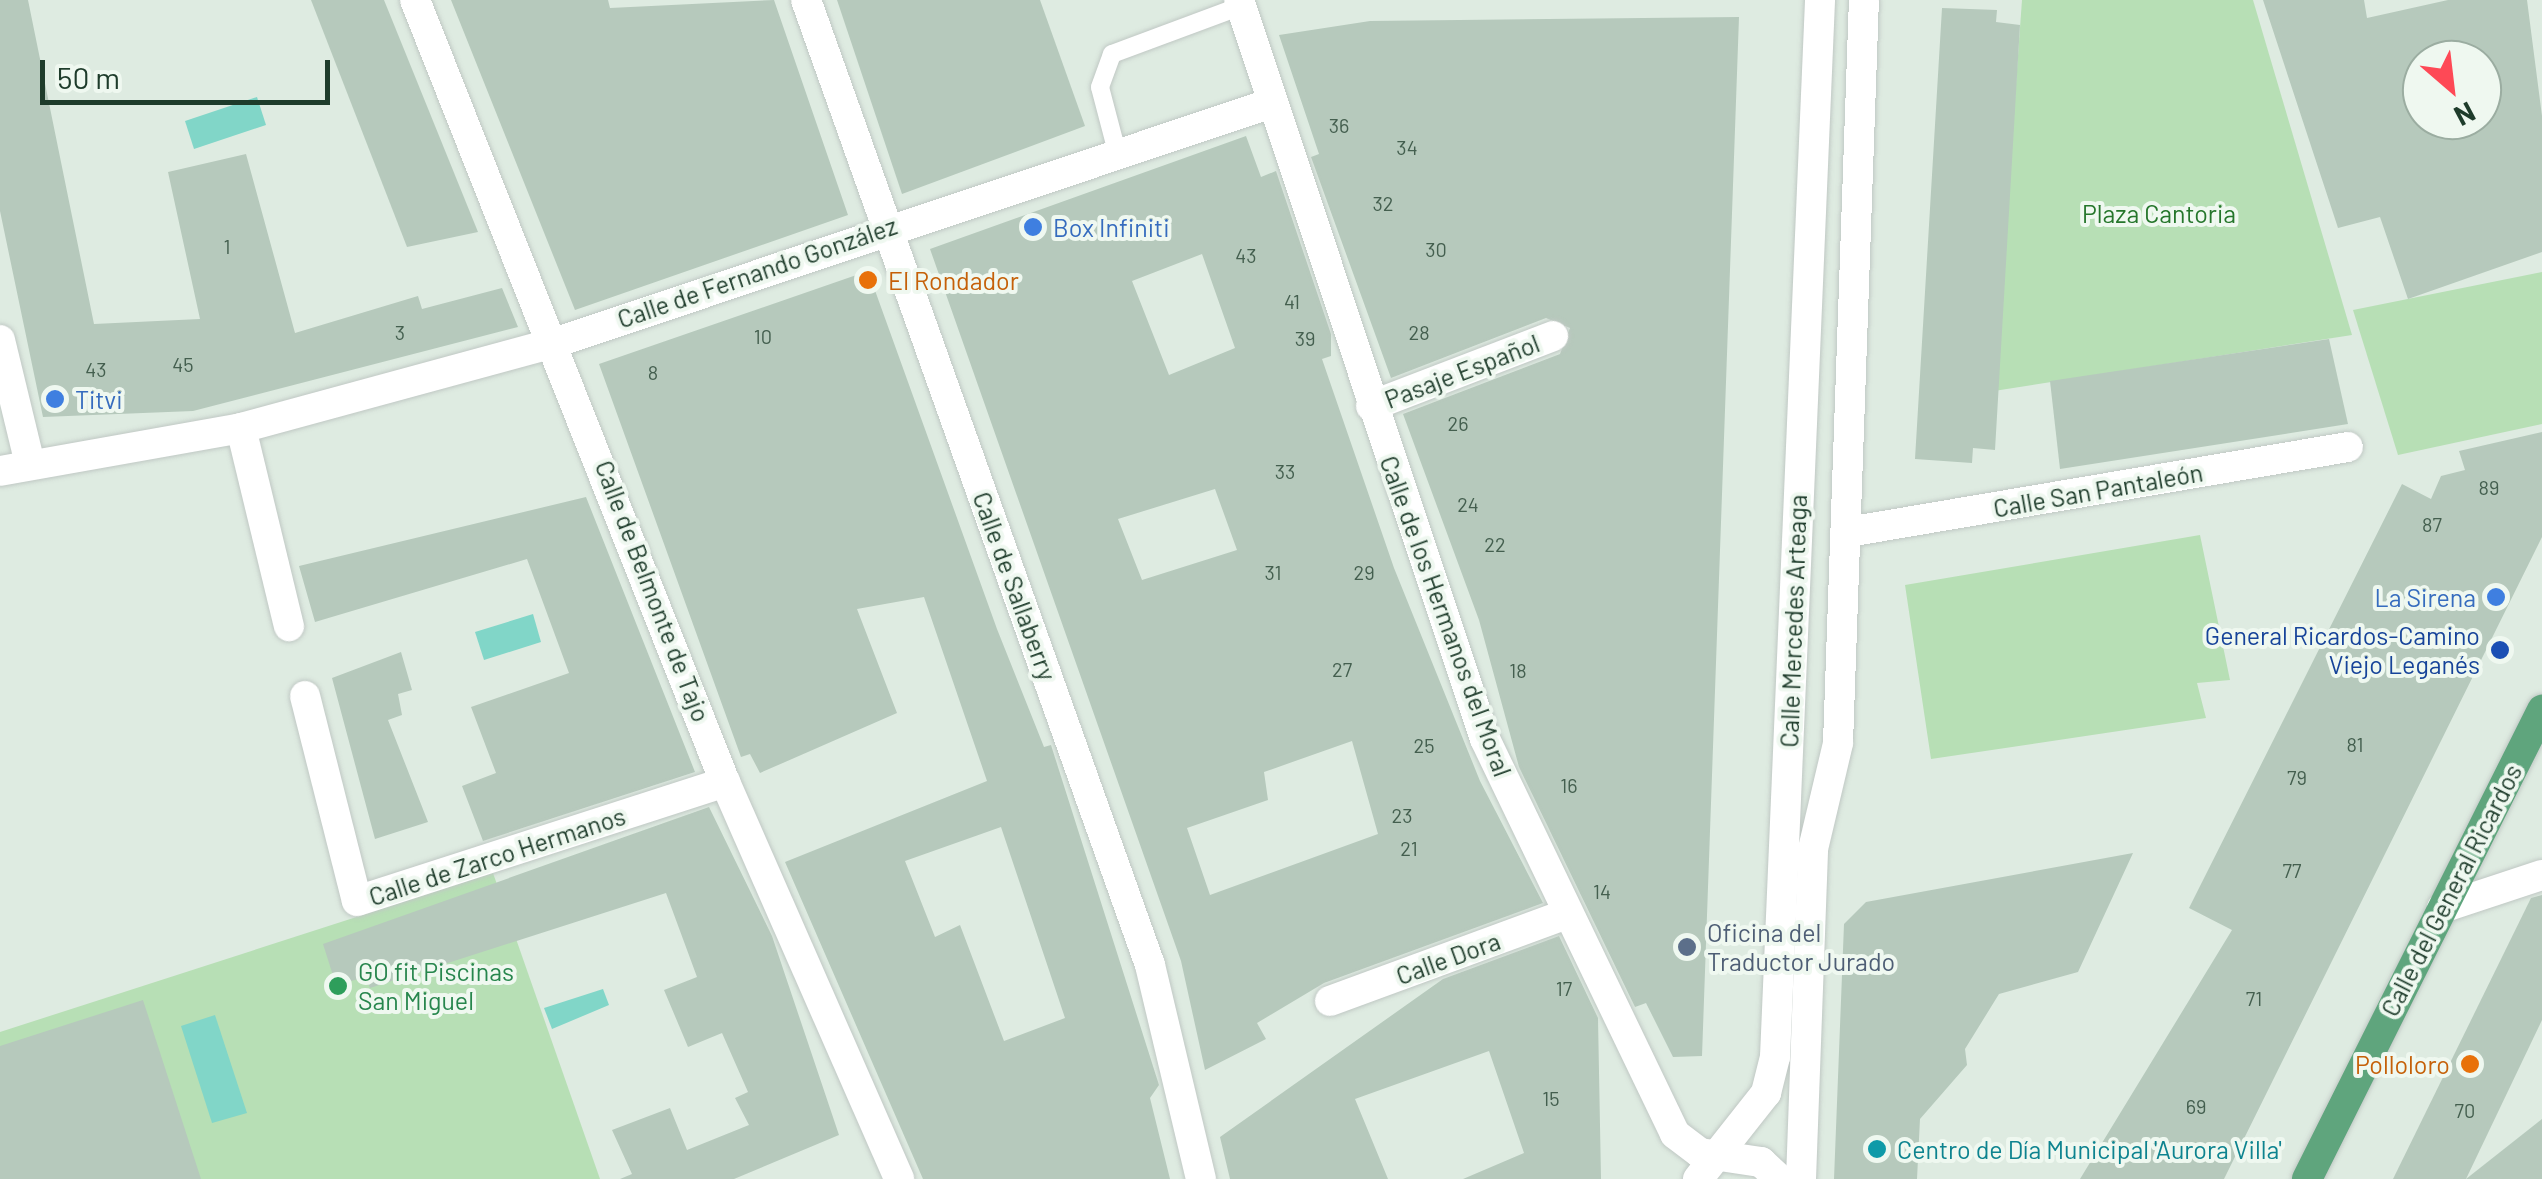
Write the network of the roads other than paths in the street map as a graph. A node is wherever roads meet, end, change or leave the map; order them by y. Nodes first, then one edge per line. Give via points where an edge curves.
1 (415, 0) edge
2 (806, 0) edge
3 (1820, 0) edge
4 (1864, 0) edge
5 (1250, 2) edge
6 (1269, 104) junction
7 (1117, 152) junction
8 (888, 226) junction
9 (1553, 336) dead end
10 (0, 340) edge
11 (558, 342) junction
12 (1372, 406) junction
13 (241, 428) junction
14 (2348, 448) dead end
15 (15, 468) edge
16 (1848, 532) junction
17 (290, 626) dead end
18 (305, 696) dead end
19 (2542, 710) edge
20 (725, 782) junction
21 (2542, 875) edge
22 (2442, 908) junction
23 (1566, 914) junction
24 (1330, 1001) dead end
25 (1708, 1168) edge
26 (899, 1179) edge
27 (1201, 1179) edge
28 (1778, 1179) edge
29 (1801, 1179) edge
30 (2307, 1179) edge

1 - 11 street, Calle de Belmonte de Tajo
2 - 8 street, Calle de Sallaberry
3 - 25 street, Calle Mercedes Arteaga via 1774,1057 1766,1092
4 - 16 street, Calle Mercedes Arteaga
5 - 6 street, Calle de los Hermanos del Moral
5 - 7 lane via 1112,54 1100,87
6 - 7 street, Calle de Fernando González
6 - 12 street, Calle de los Hermanos del Moral
7 - 8 street, Calle de Fernando González
8 - 11 street, Calle de Fernando González
8 - 27 street, Calle de Sallaberry via 1150,965
9 - 12 street, Pasaje Español
10 - 15 street
11 - 13 street, Calle de Fernando González
11 - 20 street, Calle de Belmonte de Tajo
12 - 23 street, Calle de los Hermanos del Moral via 1485,739
13 - 15 street, Calle de Fernando González
13 - 17 street
14 - 16 street, Calle San Pantaleón
16 - 29 street, Calle Mercedes Arteaga via 1838,743 1813,848
18 - 20 street, Calle de Zarco Hermanos via 357,901
19 - 22 main road, Calle del General Ricardos
20 - 26 street, Calle de Belmonte de Tajo
21 - 22 street
22 - 30 main road, Calle del General Ricardos
23 - 24 street, Calle Dora
23 - 25 street, Calle de los Hermanos del Moral via 1675,1134
25 - 28 street via 1761,1162

